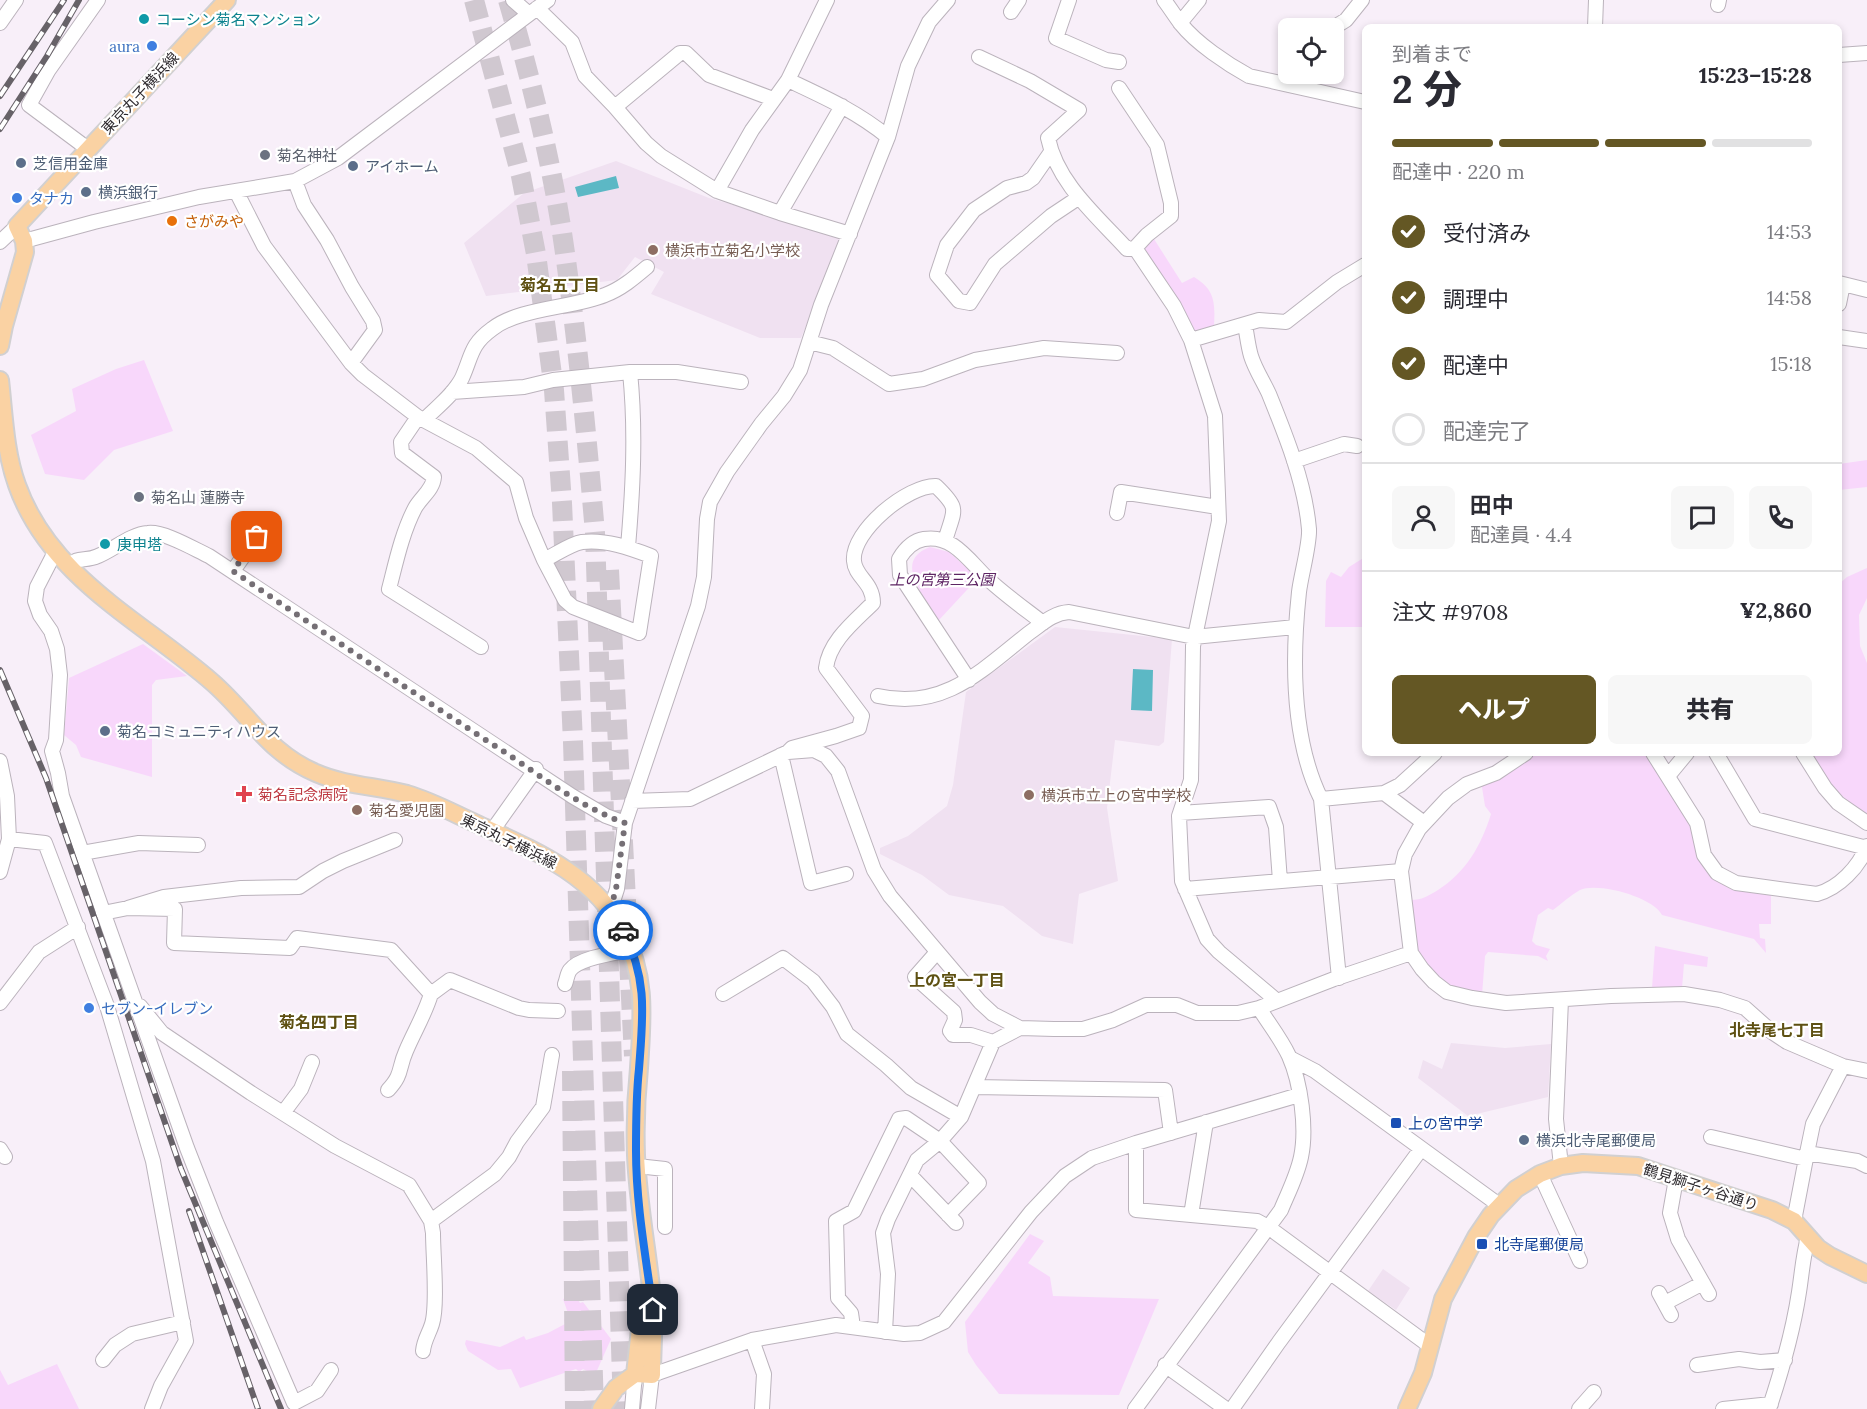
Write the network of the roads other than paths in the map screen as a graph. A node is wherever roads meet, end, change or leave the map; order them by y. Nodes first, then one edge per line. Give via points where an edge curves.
1 (16, 0) edge
2 (98, 0) edge
3 (227, 0) edge
4 (513, 0) edge
5 (827, 0) edge
6 (948, 0) edge
7 (1069, 0) edge
8 (1164, 0) edge
9 (1199, 0) edge
10 (1362, 0) edge
11 (1596, 0) edge
12 (538, 7) edge
13 (1344, 21) edge
14 (0, 23) edge
15 (1180, 23) junction
16 (1595, 24) edge
17 (1867, 53) edge
18 (1842, 55) edge
19 (979, 57) dead end
20 (1119, 62) dead end
21 (788, 80) junction
22 (1119, 88) dead end
23 (773, 99) junction
24 (1362, 101) edge
25 (842, 106) junction
26 (615, 107) junction
27 (888, 137) junction
28 (88, 149) junction
29 (1051, 152) junction
30 (295, 181) junction
31 (236, 190) junction
32 (717, 191) junction
33 (1078, 198) junction
34 (780, 213) junction
35 (17, 226) junction
36 (850, 234) junction
37 (24, 241) junction
38 (0, 242) edge
39 (1135, 248) junction
40 (647, 267) dead end
41 (1362, 267) edge
42 (1842, 283) edge
43 (1867, 290) edge
44 (1245, 325) junction
45 (1842, 337) edge
46 (1191, 340) junction
47 (1867, 341) edge
48 (809, 342) junction
49 (0, 346) edge
50 (1117, 353) dead end
51 (351, 363) junction
52 (630, 372) junction
53 (0, 380) edge
54 (741, 382) dead end
55 (452, 392) junction
56 (422, 418) junction
57 (3, 427) edge
58 (1357, 446) dead end
59 (1294, 462) junction
60 (1218, 507) junction
61 (1117, 513) dead end
62 (269, 520) dead end
63 (945, 541) junction
64 (627, 547) junction
65 (56, 552) junction
66 (544, 560) junction
67 (68, 566) junction
68 (233, 571) junction
69 (1043, 623) junction
70 (1295, 627) junction
71 (1194, 637) junction
72 (481, 647) dead end
73 (969, 681) junction
74 (878, 696) dead end
75 (784, 754) junction
76 (1432, 756) edge
77 (1522, 756) edge
78 (1655, 756) edge
79 (1685, 756) edge
80 (1718, 756) edge
81 (1805, 756) edge
82 (0, 761) edge
83 (536, 770) junction
84 (1668, 776) junction
85 (1384, 793) junction
86 (1321, 799) junction
87 (632, 801) junction
88 (1180, 813) junction
89 (625, 823) junction
90 (1424, 823) junction
91 (1867, 823) edge
92 (492, 831) junction
93 (9, 839) junction
94 (395, 840) dead end
95 (198, 845) dead end
96 (1867, 847) edge
97 (82, 854) junction
98 (1401, 871) junction
99 (0, 872) edge
100 (846, 874) dead end
101 (1329, 877) junction
102 (1280, 881) junction
103 (1185, 889) junction
104 (128, 908) junction
105 (610, 911) junction
106 (103, 913) junction
107 (78, 927) junction
108 (632, 950) junction
109 (937, 952) junction
110 (1411, 953) junction
111 (1339, 978) junction
112 (565, 984) dead end
113 (431, 994) junction
114 (723, 994) dead end
115 (133, 997) junction
116 (1276, 1000) junction
117 (1561, 1000) junction
118 (0, 1003) edge
119 (1259, 1008) junction
120 (558, 1011) dead end
121 (1020, 1028) junction
122 (993, 1042) junction
123 (552, 1055) dead end
124 (1290, 1058) junction
125 (312, 1062) dead end
126 (1843, 1066) junction
127 (1867, 1071) edge
128 (974, 1088) junction
129 (388, 1090) dead end
130 (1299, 1095) junction
131 (283, 1113) junction
132 (961, 1118) junction
133 (1206, 1122) junction
134 (1171, 1133) junction
135 (1711, 1137) dead end
136 (940, 1141) junction
137 (1136, 1143) junction
138 (1421, 1149) junction
139 (1806, 1156) junction
140 (637, 1166) junction
141 (1561, 1166) junction
142 (1867, 1166) edge
143 (1540, 1174) junction
144 (910, 1175) junction
145 (1676, 1179) junction
146 (1499, 1205) junction
147 (1191, 1215) junction
148 (431, 1221) junction
149 (1794, 1221) junction
150 (665, 1227) dead end
151 (1268, 1227) junction
152 (1808, 1237) junction
153 (1580, 1261) dead end
154 (1331, 1273) junction
155 (1867, 1274) edge
156 (1665, 1304) dead end
157 (183, 1322) junction
158 (853, 1327) junction
159 (885, 1332) junction
160 (752, 1340) junction
161 (1430, 1346) junction
162 (423, 1351) dead end
163 (103, 1360) dead end
164 (1785, 1360) junction
165 (1166, 1365) junction
166 (1696, 1365) dead end
167 (331, 1370) dead end
168 (644, 1375) junction
169 (1594, 1392) dead end
170 (1770, 1407) edge
171 (152, 1409) edge
172 (601, 1409) edge
173 (632, 1409) edge
174 (648, 1409) edge
175 (762, 1409) edge
176 (1135, 1409) edge
177 (1226, 1409) edge
178 (1232, 1409) edge
179 (1407, 1409) edge
180 (1579, 1409) edge
181 (1723, 1409) edge

1 - 14 street
2 - 28 street via 28,105
3 - 28 main road, 東京丸子横浜線
4 - 12 street
5 - 21 street
6 - 27 street via 929,22 908,66
7 - 20 street via 1056,38
8 - 15 street
9 - 15 street
10 - 13 street
11 - 16 street
12 - 26 street via 572,42 585,76
12 - 30 street via 338,158
15 - 24 street via 1249,76
17 - 18 street
19 - 29 street via 1079,110 1048,138
21 - 23 street
21 - 25 street
22 - 39 street via 1157,146 1171,203 1171,216
23 - 26 street via 709,75 686,53 680,53
23 - 32 street
25 - 27 street
25 - 34 street
26 - 32 street via 661,156
27 - 36 street
28 - 35 main road, 東京丸子横浜線
29 - 33 street
29 - 33 street via 1033,178 1007,188 974,210 947,245 937,275 959,301 970,303 995,264
30 - 31 street
30 - 51 street via 304,205 374,321 375,330
31 - 37 street
31 - 51 street via 264,246
32 - 34 street
33 - 39 street via 1127,249
34 - 36 street
35 - 37 main road
35 - 38 street
36 - 48 street
37 - 49 main road via 23,262
39 - 46 street via 1174,306
40 - 55 street via 604,296 525,314 493,327 474,346
41 - 44 street via 1286,321 1259,320
42 - 43 street
44 - 46 street
44 - 59 street via 1251,357
45 - 47 street
46 - 60 street via 1215,416
48 - 50 street via 832,348 889,384 923,379 975,360 1044,348
48 - 87 street via 801,370 727,472 710,502 698,606
51 - 56 street
52 - 54 street via 677,372
52 - 55 street via 524,387
52 - 64 street via 634,478
53 - 57 main road, 東京丸子横浜線
55 - 56 street
56 - 66 street via 477,448 516,482
56 - 72 street via 401,442 402,453 434,477 434,484 415,507 389,589
57 - 65 main road, 東京丸子横浜線 via 17,486 37,526
58 - 59 street via 1344,444
59 - 70 street via 1309,531
60 - 61 street via 1121,492
60 - 71 street via 1219,521
62 - 68 street
63 - 69 street via 956,546 988,579
63 - 73 street via 934,538 915,542 902,554 898,567 903,581
63 - 75 street via 954,507 936,486 903,496 884,510 865,534 854,561 873,592 873,603 839,638 827,655 826,668 862,716 859,728 792,748
64 - 66 street via 580,542
64 - 66 street via 651,556 639,633 573,607
65 - 67 main road, 東京丸子横浜線
65 - 97 street via 37,587 35,602 57,649 60,675 52,752
67 - 68 street via 148,533 210,556
67 - 92 main road, 東京丸子横浜線 via 93,591 213,683 272,746 297,764 340,782 417,797
68 - 83 street
69 - 71 street via 1069,612
69 - 73 street
70 - 71 street
70 - 86 street via 1296,694 1305,752
71 - 88 street via 1191,780
73 - 74 street via 937,695 901,701
75 - 87 street via 690,799
75 - 100 street via 811,883
75 - 109 street via 814,750 826,756 837,771 874,870 890,896
76 - 85 street via 1400,785
77 - 90 street via 1496,774 1467,784
78 - 84 street
79 - 84 street
80 - 96 street via 1755,819
81 - 91 street via 1838,803
82 - 93 street
83 - 89 street via 606,816
83 - 92 street
84 - 96 street via 1697,823 1711,868 1736,883 1817,894 1839,884
85 - 86 street
85 - 90 street
86 - 101 street
87 - 89 street
88 - 102 street via 1269,807 1276,826
88 - 103 street
89 - 105 street
90 - 98 street via 1410,845
92 - 105 main road, 東京丸子横浜線 via 567,870
93 - 99 street
93 - 107 street via 45,843
94 - 104 street via 323,871 299,887 250,887 164,897
95 - 97 street via 139,843
97 - 106 street
98 - 101 street
98 - 110 street
101 - 102 street
101 - 111 street
102 - 103 street
103 - 116 street via 1207,939
104 - 106 street
104 - 113 street via 175,909 174,943 290,948 297,938 391,950
105 - 108 main road, 東京丸子横浜線
106 - 115 street
107 - 118 street via 39,952
107 - 157 street via 107,1006 153,1161
108 - 112 street via 581,962 568,973
108 - 140 main road, 東京丸子横浜線 via 643,1003
109 - 121 street via 993,1014
109 - 122 street via 915,977 954,1012 956,1020 950,1031 953,1035 971,1035
110 - 111 street
110 - 117 street via 1447,992 1506,1003
111 - 116 street
113 - 120 street via 450,980 519,1008
113 - 129 street via 398,1079
114 - 132 street via 783,958 813,981 847,1034 911,1088
115 - 131 street via 162,1033
115 - 167 street via 195,1169 294,1403 316,1391
116 - 119 street
117 - 126 street via 1684,994 1720,1000 1745,1008 1787,1042
117 - 141 street via 1556,1119
119 - 121 street via 1217,1014 1197,1013 1177,1005 1146,1005 1083,1029
119 - 124 street
121 - 122 street
122 - 128 street
123 - 148 street via 543,1107 509,1157 495,1174
124 - 130 street
124 - 138 street via 1315,1071
125 - 131 street via 301,1089
126 - 127 street
126 - 139 street via 1813,1124
128 - 132 street
128 - 134 street via 1165,1090
130 - 133 street
130 - 151 street via 1303,1125 1301,1156 1281,1210
131 - 148 street via 409,1185
132 - 136 street
133 - 134 street
133 - 147 street
134 - 137 street
135 - 139 street
136 - 144 street via 917,1160
136 - 144 street via 980,1183 952,1219
136 - 158 street via 906,1118 899,1119 854,1211 836,1221 838,1298 851,1313
137 - 147 street via 1136,1210
137 - 159 street via 1092,1158 1065,1176 1031,1212 944,1322 920,1333
138 - 146 street
138 - 154 street
139 - 142 street via 1857,1161
139 - 149 street
140 - 150 street via 665,1169
140 - 168 main road, 東京丸子横浜線 via 653,1310
141 - 143 main road, 鶴見獅子ヶ谷通り
141 - 145 main road, 鶴見獅子ヶ谷通り via 1630,1165
143 - 146 main road, 鶴見獅子ヶ谷通り
143 - 153 street
144 - 159 street via 883,1233 888,1274
145 - 149 main road, 鶴見獅子ヶ谷通り
145 - 156 street via 1670,1213 1678,1239 1706,1288
146 - 161 main road, 鶴見獅子ヶ谷通り via 1476,1237 1443,1299
147 - 151 street via 1257,1221
148 - 162 street via 434,1310
149 - 152 main road, 鶴見獅子ヶ谷通り
151 - 154 street
151 - 165 street
152 - 155 main road, 鶴見獅子ヶ谷通り via 1830,1256
152 - 164 street
154 - 161 street
154 - 178 street
157 - 163 street via 132,1334 115,1345
157 - 171 street via 186,1341
158 - 159 street
158 - 160 street via 836,1325
160 - 168 street
160 - 175 street via 764,1374
161 - 179 main road, 鶴見獅子ヶ谷通り
164 - 166 street via 1739,1359
164 - 170 street
165 - 176 street
165 - 177 street
168 - 172 main road via 616,1388
168 - 173 street
168 - 174 street
169 - 180 street
170 - 181 street

